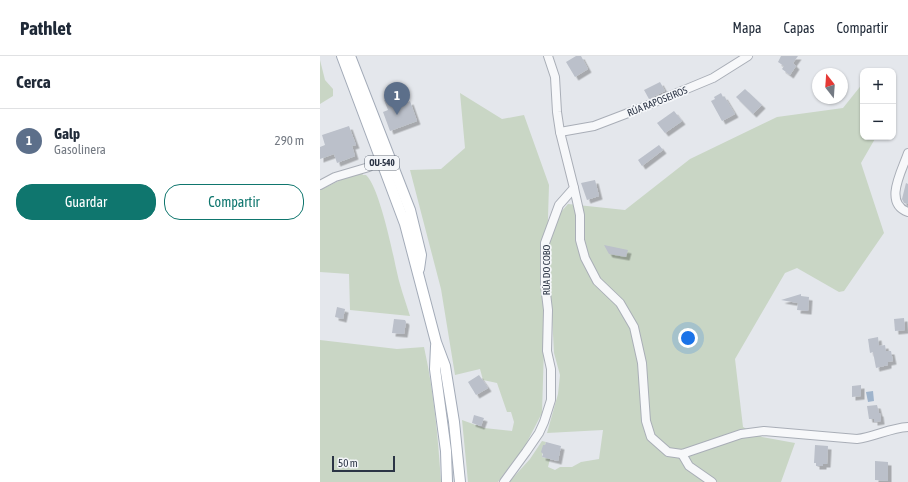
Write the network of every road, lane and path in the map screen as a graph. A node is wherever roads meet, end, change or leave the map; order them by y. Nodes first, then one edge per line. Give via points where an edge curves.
1 (342, 56) edge
2 (350, 56) edge
3 (548, 56) edge
4 (748, 56) edge
5 (560, 132) junction
6 (908, 153) edge
7 (369, 167) dead end
8 (320, 185) edge
9 (574, 188) junction
10 (908, 212) edge
11 (418, 270) junction
12 (436, 342) junction
13 (908, 427) edge
14 (446, 451) junction
15 (682, 454) junction
16 (458, 481) edge
17 (447, 482) edge
18 (504, 482) edge
19 (712, 482) edge

1 - 11 main road, OU-540 via 405,224
2 - 11 main road via 410,210 421,255
3 - 5 street via 555,77
4 - 5 street, RÚA RAPOSEIROS via 713,78 636,110 594,126
5 - 9 street
6 - 10 street via 895,192 895,201
7 - 8 street
9 - 15 street via 580,215 580,240 585,258 597,281 620,303 634,327 642,362 646,421 651,437 668,452
9 - 18 street, RÚA DO COBO via 559,206 545,243 547,351 551,369 551,400 538,433
11 - 12 main road, OU-540
12 - 14 main road, OU-540 via 435,369
12 - 16 main road, OU-540 via 445,366 454,422
13 - 15 street via 857,439 750,432
14 - 16 main road via 451,471
14 - 17 main road, OU-540
15 - 19 street via 689,466

